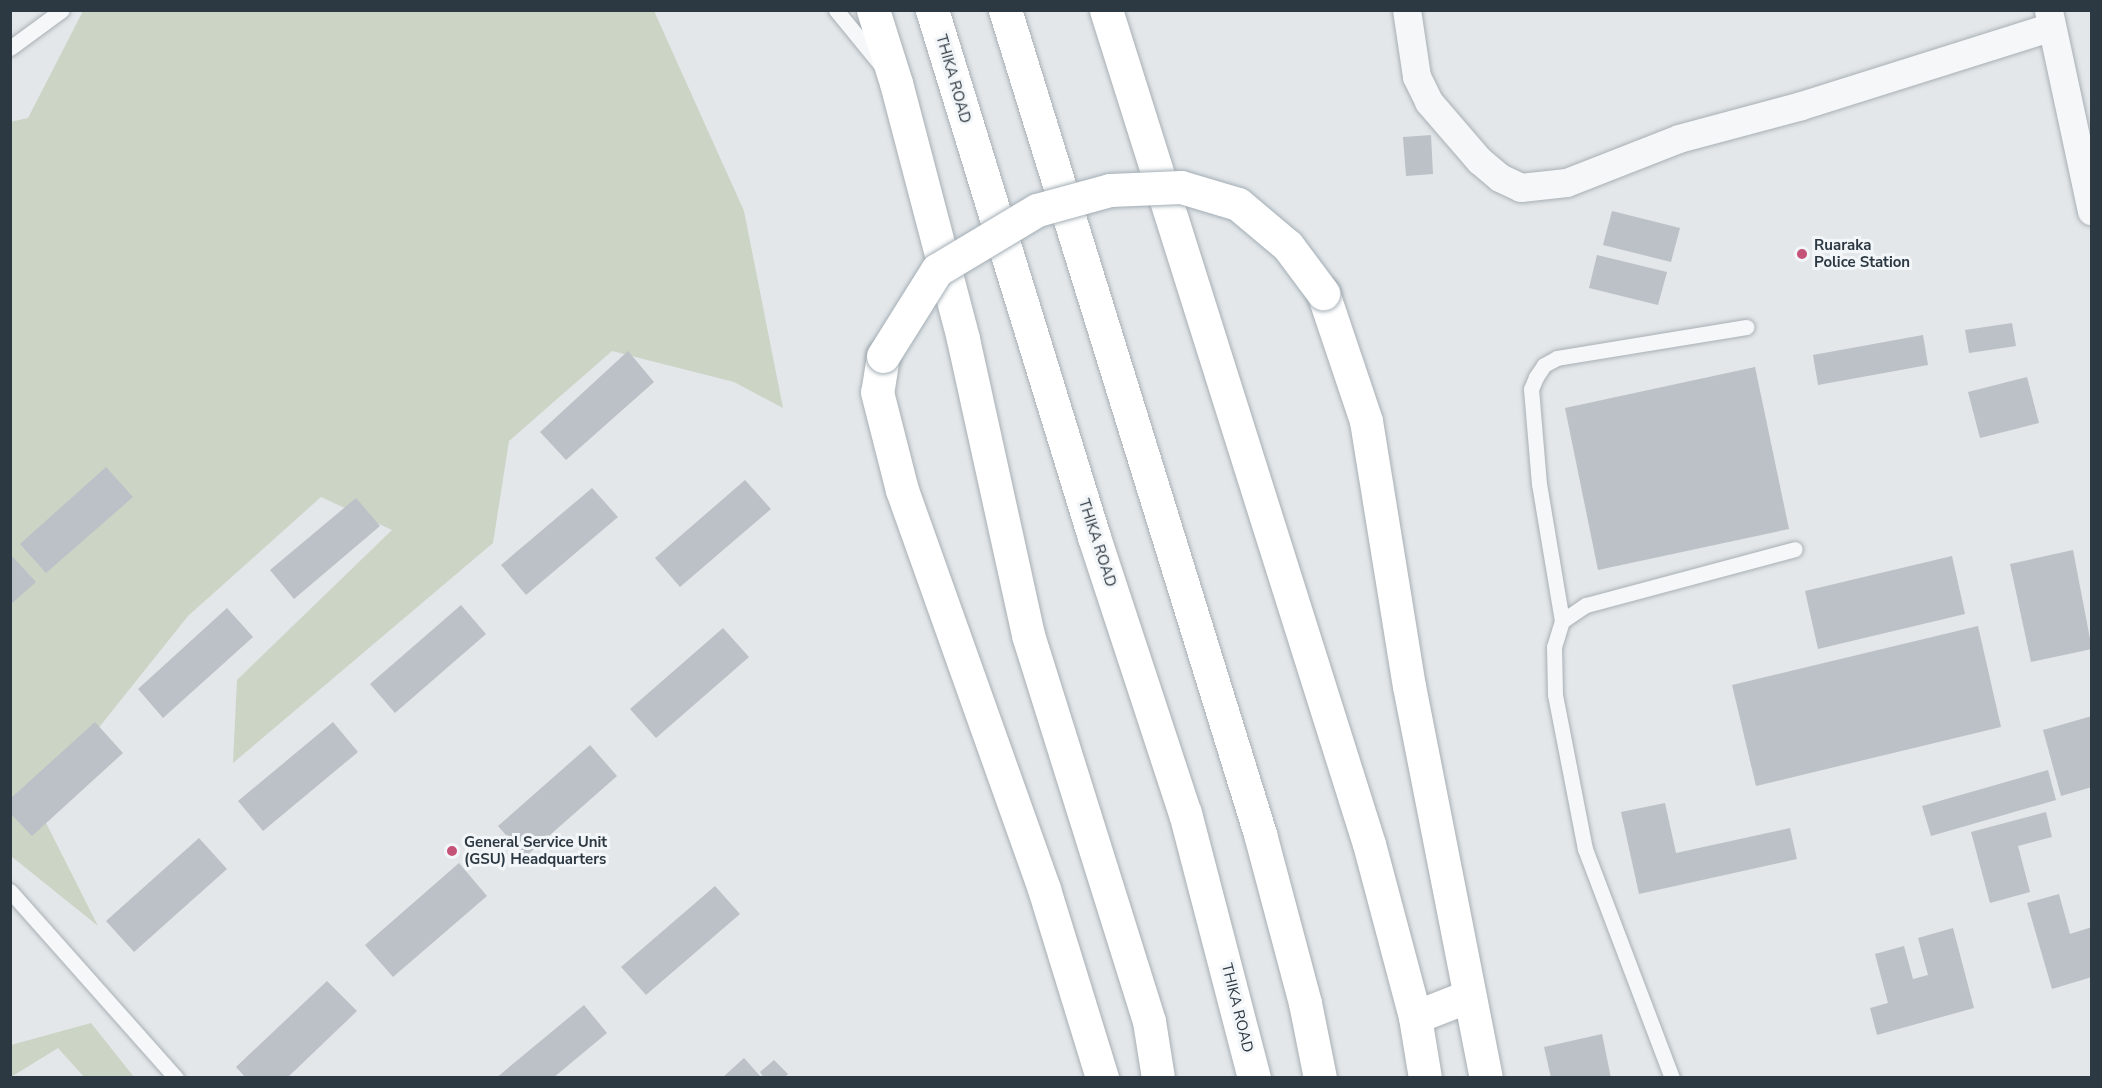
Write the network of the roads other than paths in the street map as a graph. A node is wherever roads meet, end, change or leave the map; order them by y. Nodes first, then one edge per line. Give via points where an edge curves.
1 (62, 10) edge
2 (836, 10) edge
3 (873, 10) edge
4 (932, 10) edge
5 (1005, 10) edge
6 (1106, 10) edge
7 (1407, 10) edge
8 (2049, 19) edge
9 (10, 48) edge
10 (896, 83) junction
11 (2091, 211) edge
12 (1746, 327) dead end
13 (1795, 549) dead end
14 (1562, 621) junction
15 (10, 891) edge
16 (1469, 996) junction
17 (1415, 1017) junction
18 (176, 1077) edge
19 (1102, 1077) edge
20 (1158, 1077) edge
21 (1254, 1077) edge
22 (1320, 1077) edge
23 (1425, 1077) edge
24 (1486, 1077) edge
25 (1672, 1077) edge

1 - 9 lane
2 - 10 lane
3 - 10 main road
4 - 21 main road, THIKA ROAD via 1094,537 1185,813
5 - 22 main road via 1260,834 1305,1003
6 - 17 main road via 1369,844
7 - 8 street via 1417,77 1429,102 1480,161 1500,178 1521,188 1567,183 1679,139 1802,106
8 - 11 street
10 - 20 main road via 963,339 1028,635 1136,975 1149,1021
12 - 14 lane via 1557,358 1544,365 1536,377 1531,389 1539,484
13 - 14 lane via 1586,605
14 - 25 lane via 1554,647 1555,694 1586,849
15 - 18 lane
16 - 17 main road
16 - 19 main road, bridge via 1410,686 1366,421 1323,293 1288,246 1238,204 1181,187 1110,190 1037,210 938,270 883,356 877,392 902,490 1044,889
16 - 24 main road
17 - 23 main road

